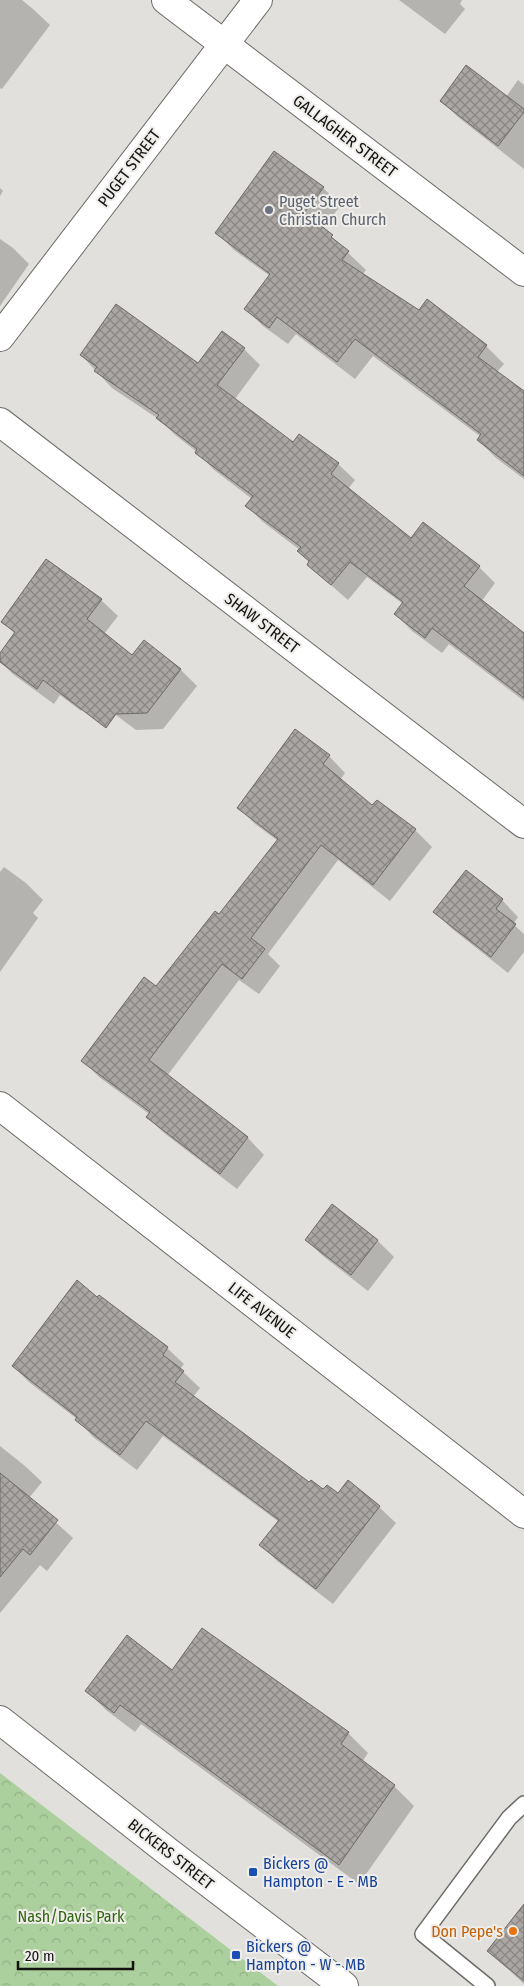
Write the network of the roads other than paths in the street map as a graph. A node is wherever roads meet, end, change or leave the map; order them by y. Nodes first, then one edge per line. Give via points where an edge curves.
1 (166, 0) edge
2 (258, 0) edge
3 (224, 44) junction
4 (524, 272) edge
5 (0, 337) edge
6 (0, 422) edge
7 (524, 824) edge
8 (0, 1106) edge
9 (524, 1514) edge
10 (0, 1720) edge
11 (524, 1804) edge
12 (344, 1986) edge
13 (487, 1986) edge

1 - 3 street, GALLAGHER STREET
2 - 3 street, PUGET STREET
3 - 4 street, GALLAGHER STREET
3 - 5 street, PUGET STREET
6 - 7 street, SHAW STREET
8 - 9 street, LIFE AVENUE
10 - 12 street, BICKERS STREET
11 - 13 lane via 509,1818 423,1934

